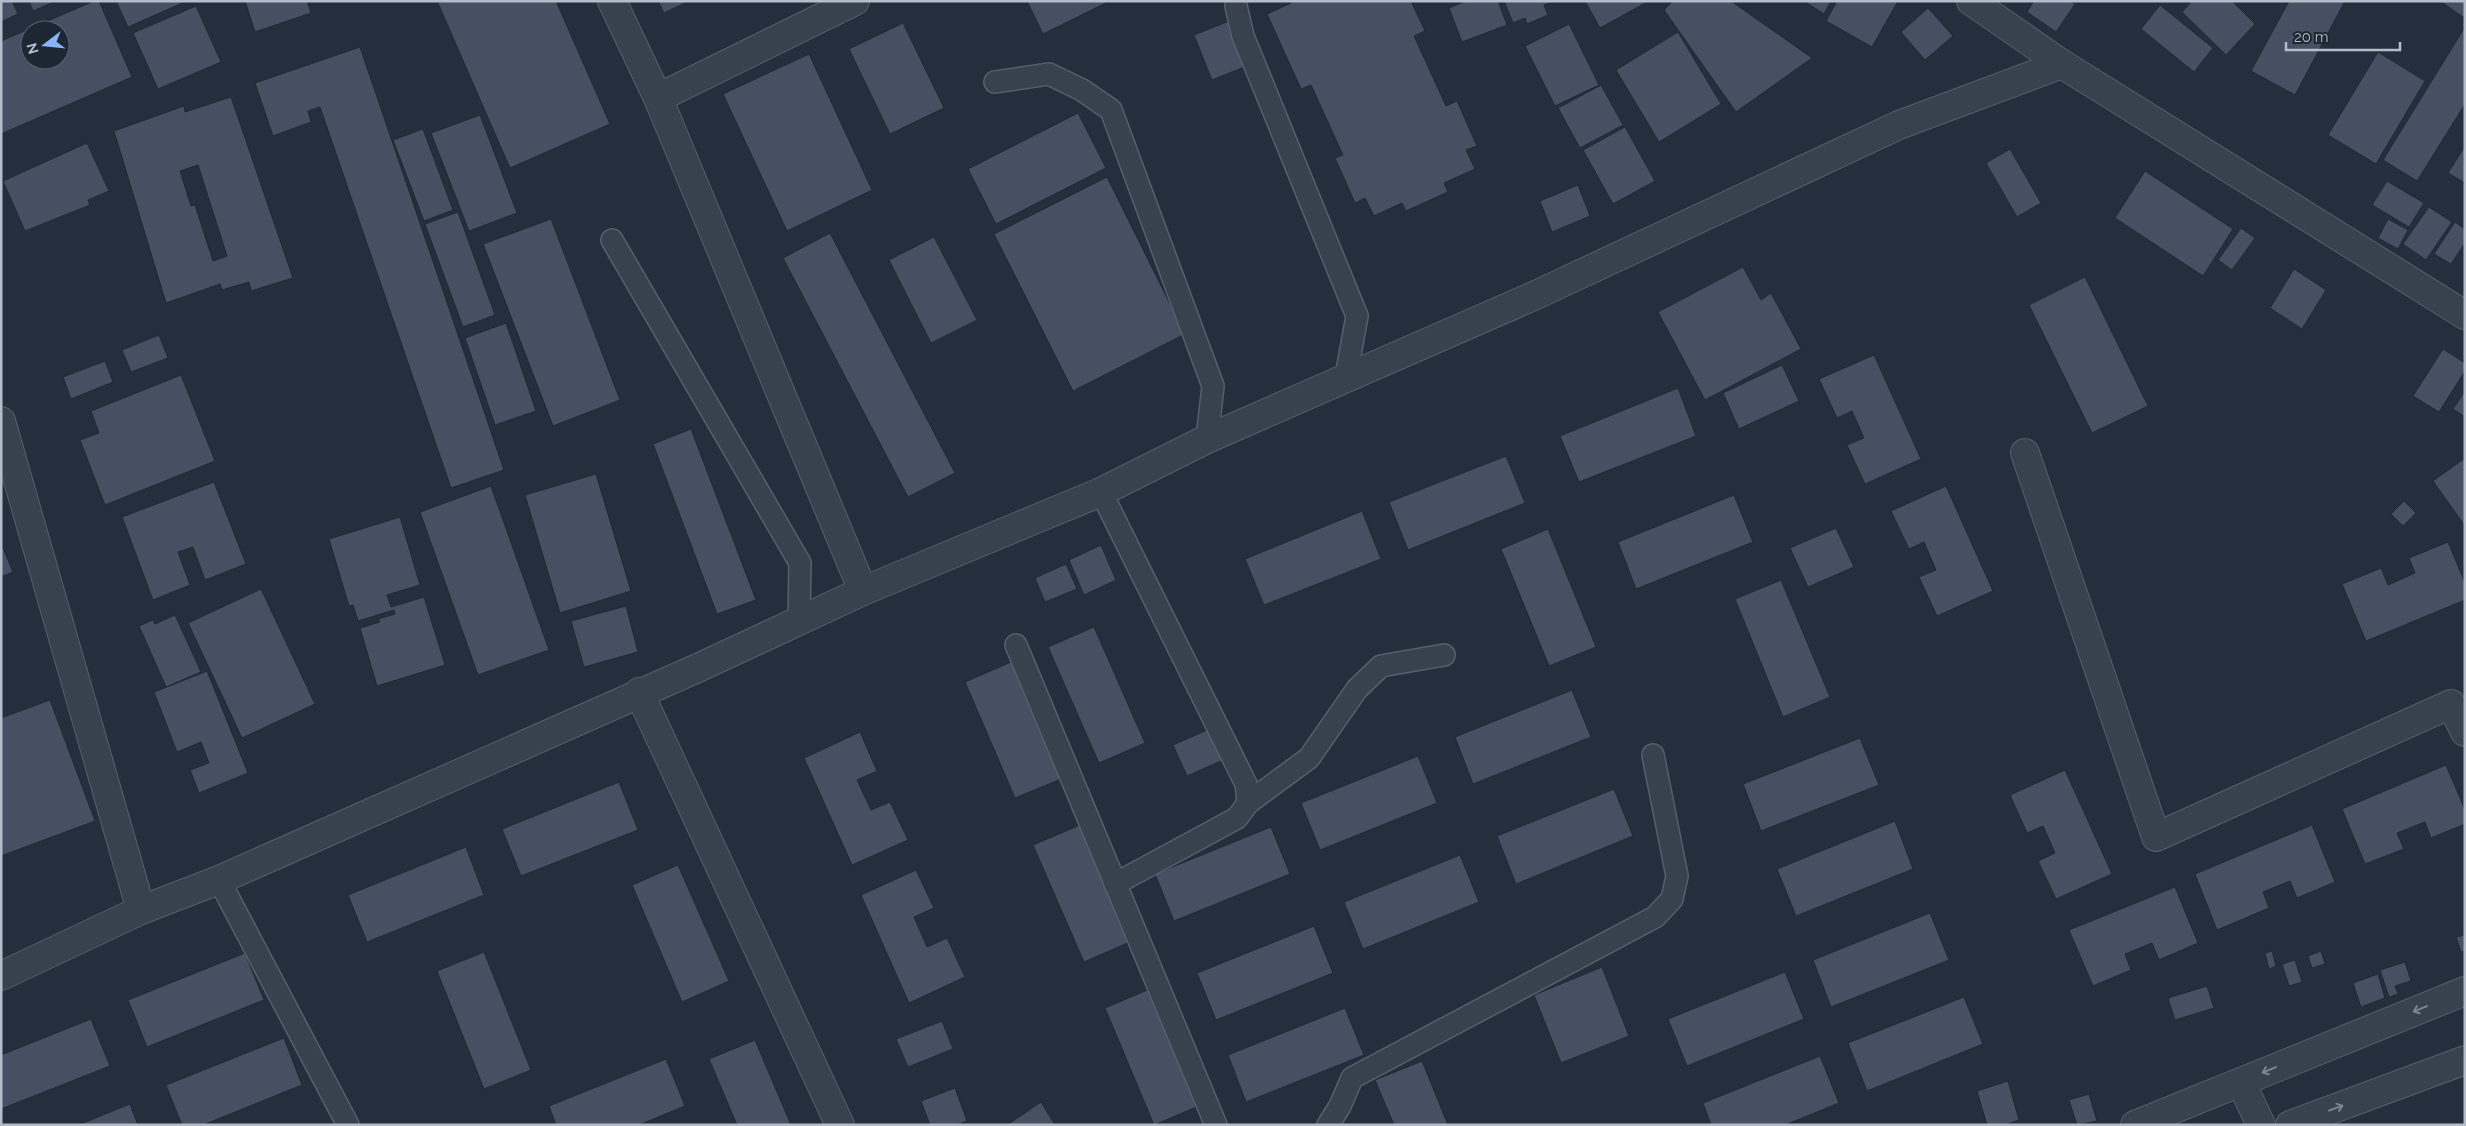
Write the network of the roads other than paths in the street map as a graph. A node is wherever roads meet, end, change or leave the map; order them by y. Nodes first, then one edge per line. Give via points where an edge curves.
1 (612, 1) edge
2 (855, 1) edge
3 (1971, 1) edge
4 (1236, 6) dead end
5 (2062, 64) junction
6 (995, 82) dead end
7 (658, 98) junction
8 (612, 240) dead end
9 (2465, 315) edge
10 (1346, 377) junction
11 (1, 421) edge
12 (1206, 439) junction
13 (2025, 452) dead end
14 (1102, 492) junction
15 (863, 591) junction
16 (799, 621) junction
17 (1016, 645) dead end
18 (1444, 655) dead end
19 (639, 692) junction
20 (2465, 732) edge
21 (1653, 755) dead end
22 (1248, 803) junction
23 (219, 880) junction
24 (1115, 884) junction
25 (141, 910) junction
26 (1, 976) edge
27 (2465, 991) edge
28 (2465, 1060) edge
29 (2241, 1082) junction
30 (348, 1125) edge
31 (840, 1125) edge
32 (1216, 1125) edge
33 (1328, 1125) edge
34 (2135, 1125) edge
35 (2261, 1125) edge
36 (2290, 1125) edge

1 - 7 street
2 - 7 street
3 - 5 street
4 - 10 lane via 1242,36 1358,316
5 - 9 street
5 - 10 street via 1899,125 1538,294
6 - 12 lane via 1049,74 1082,90 1111,110 1213,386
7 - 15 street
8 - 16 lane via 800,563
10 - 12 street
11 - 25 street
12 - 14 street
13 - 20 street via 2156,837 2451,704
14 - 15 street
14 - 22 lane via 1246,784
15 - 16 street
16 - 19 street
17 - 24 lane
18 - 22 lane via 1381,666 1357,689 1309,758
19 - 23 street
19 - 31 street
21 - 33 lane via 1678,876 1672,899 1655,917 1352,1078
22 - 24 lane via 1237,818
23 - 25 street
23 - 30 lane
24 - 32 lane
25 - 26 street
27 -> 29 street
36 -> 28 street
29 - 34 street
29 - 35 street

